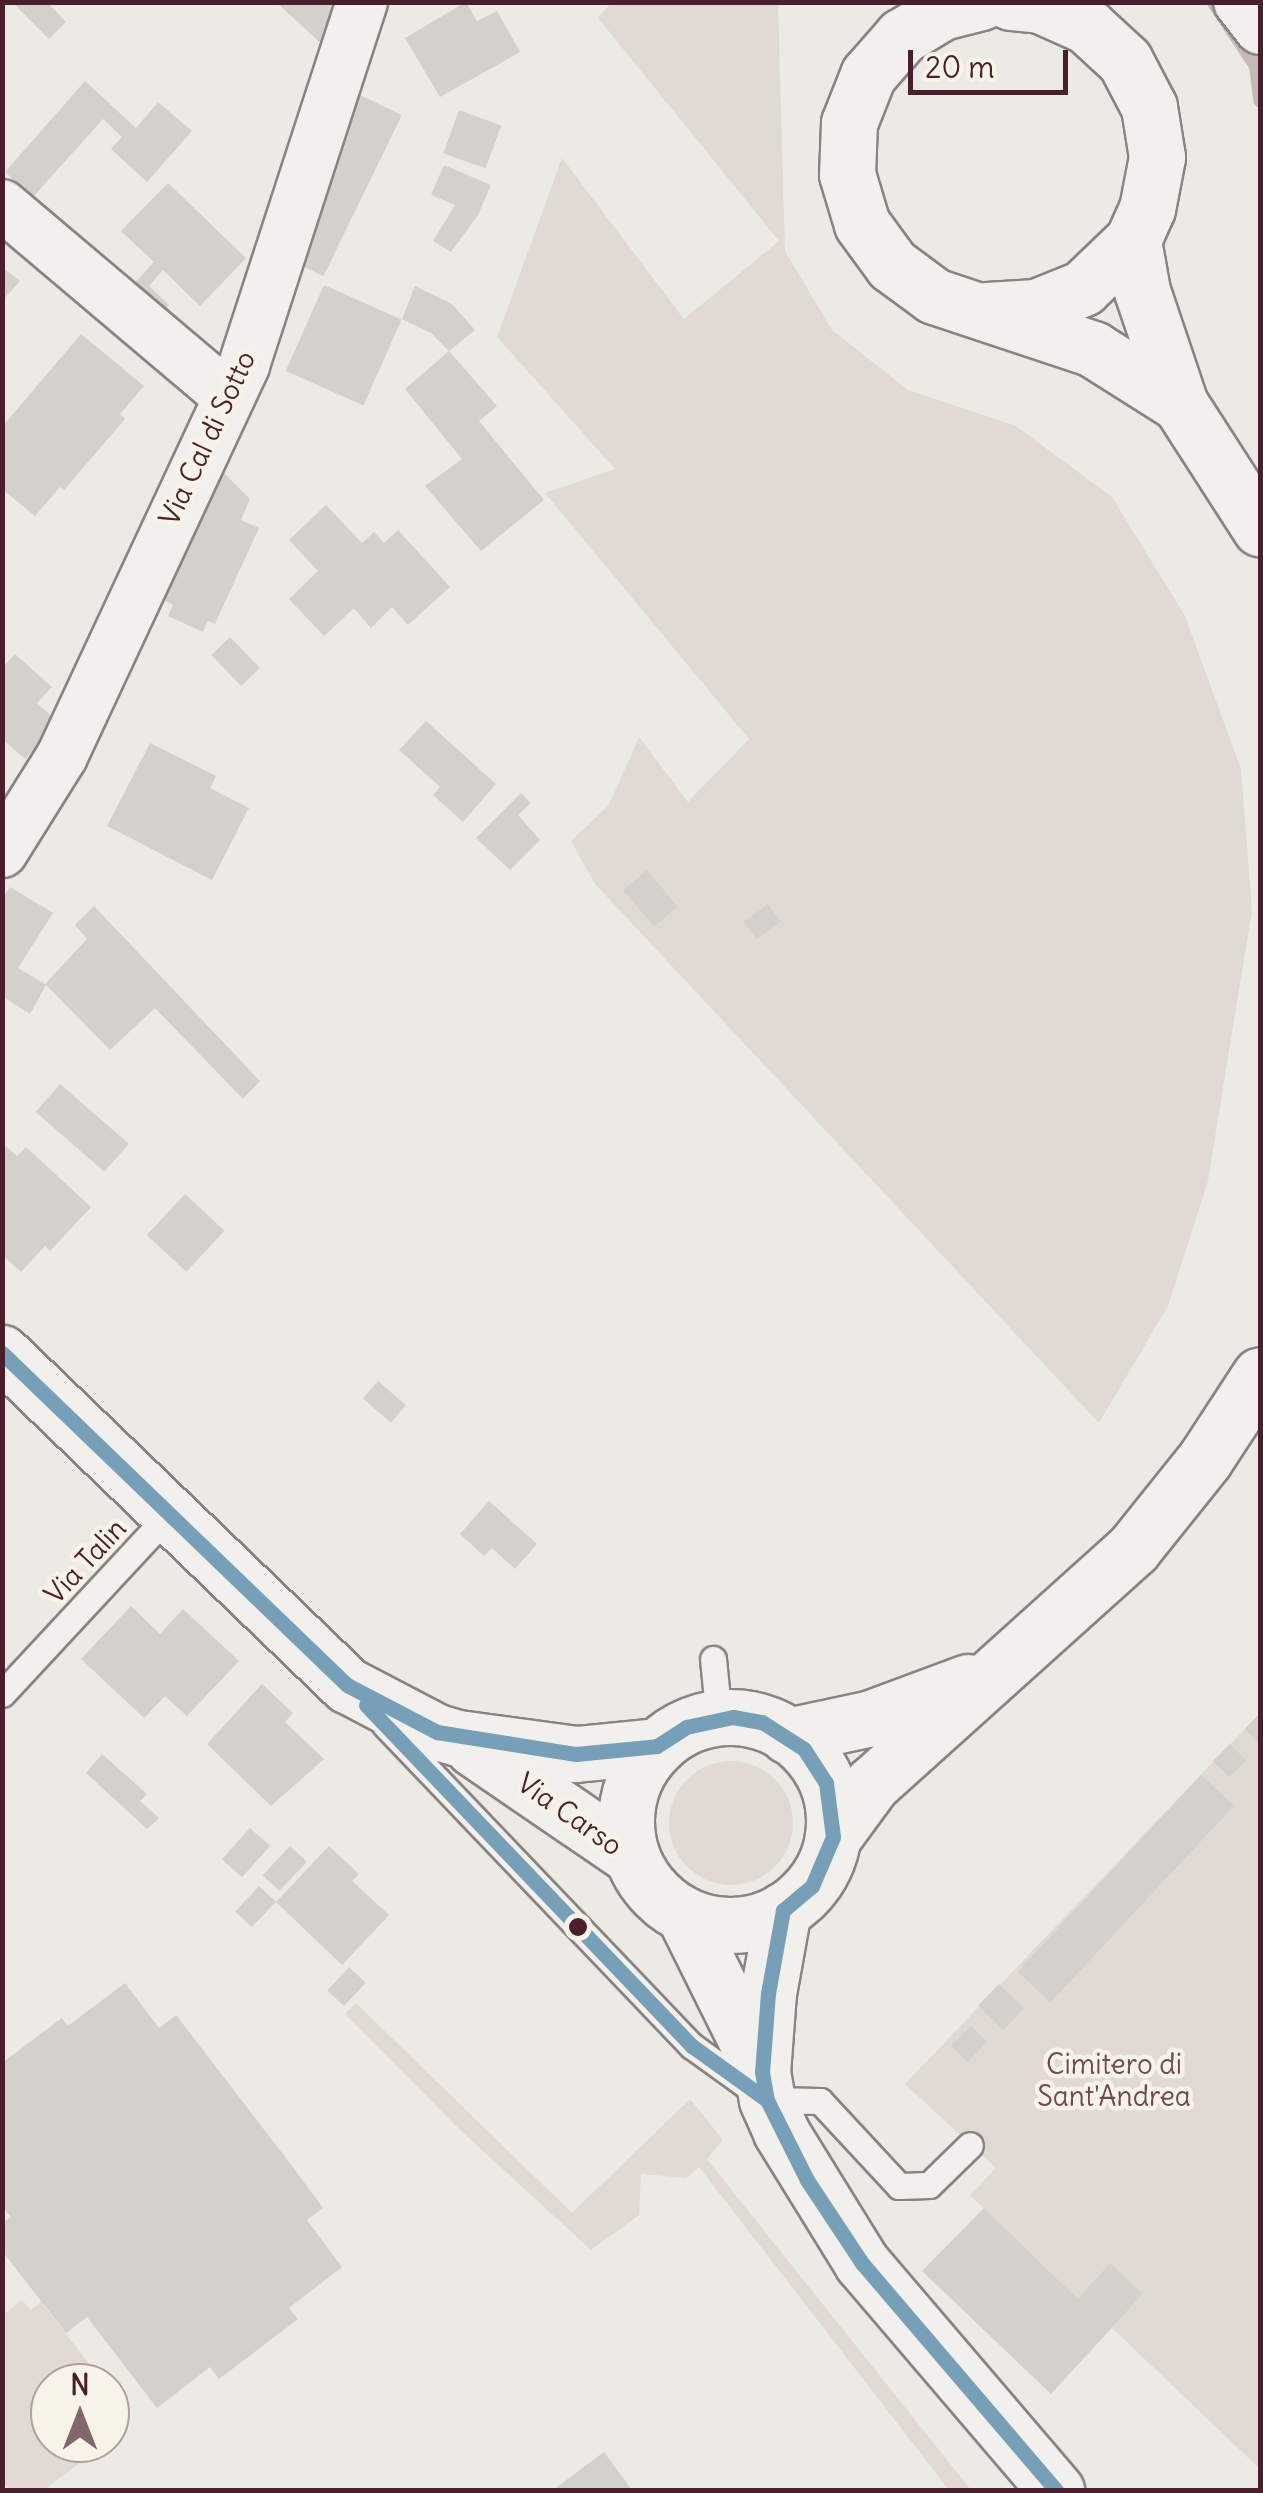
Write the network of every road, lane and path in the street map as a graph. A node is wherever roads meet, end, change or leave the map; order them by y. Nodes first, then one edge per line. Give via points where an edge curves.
1 (362, 2) edge
2 (981, 2) edge
3 (1010, 2) edge
4 (1239, 2) edge
5 (903, 19) edge
6 (1260, 29) edge
7 (2, 205) edge
8 (1132, 240) junction
9 (984, 310) junction
10 (229, 398) junction
11 (1180, 404) junction
12 (1260, 528) edge
13 (2, 852) edge
14 (2, 1353) edge
15 (1260, 1376) edge
16 (172, 1512) junction
17 (714, 1658) dead end
18 (994, 1671) junction
19 (347, 1685) junction
20 (2, 1694) edge
21 (719, 1719) junction
22 (788, 1736) junction
23 (458, 1738) junction
24 (657, 1746) junction
25 (832, 1838) junction
26 (631, 1856) junction
27 (783, 1910) junction
28 (684, 1916) junction
29 (765, 2086) junction
30 (970, 2145) dead end
31 (1056, 2490) edge

1 - 10 street, Via Cal di Sotto
2 - 5 main road
3 - 8 main road via 1040,5 1087,26 1125,61 1149,107 1157,158 1147,209
4 - 6 street
5 - 9 main road via 868,75 849,123 847,174 862,224 892,266 934,296
7 - 10 street
8 - 9 main road via 1083,288 1036,307
8 - 11 main road
9 - 11 main road via 1093,349
10 - 13 street, Via Cal di Sotto via 62,756
11 - 12 main road
14 - 16 main road, Via Carso
15 - 18 main road via 1205,1459 1132,1549
16 - 19 main road, Via Carso
16 - 20 lane, Via Talin
17 - 21 lane
18 - 22 main road via 872,1718
18 - 25 main road via 872,1784
19 - 23 main road, Via Carso
19 - 29 lane via 692,2046
21 - 22 main road, Via Carso via 762,1722
21 - 24 main road, Via Carso via 686,1727
22 - 25 main road via 826,1782
23 - 24 main road, Via Carso via 576,1754
23 - 26 main road, Via Carso
24 - 26 main road, Via Carso via 629,1793 625,1825
25 - 27 main road via 812,1886
26 - 28 main road, Via Carso via 654,1892
27 - 28 main road via 738,1925
27 - 29 main road via 768,1993
28 - 29 main road, Via Carso
29 - 30 lane via 820,2101 898,2186 929,2184
29 - 31 main road, Via Carso via 806,2180 862,2262

